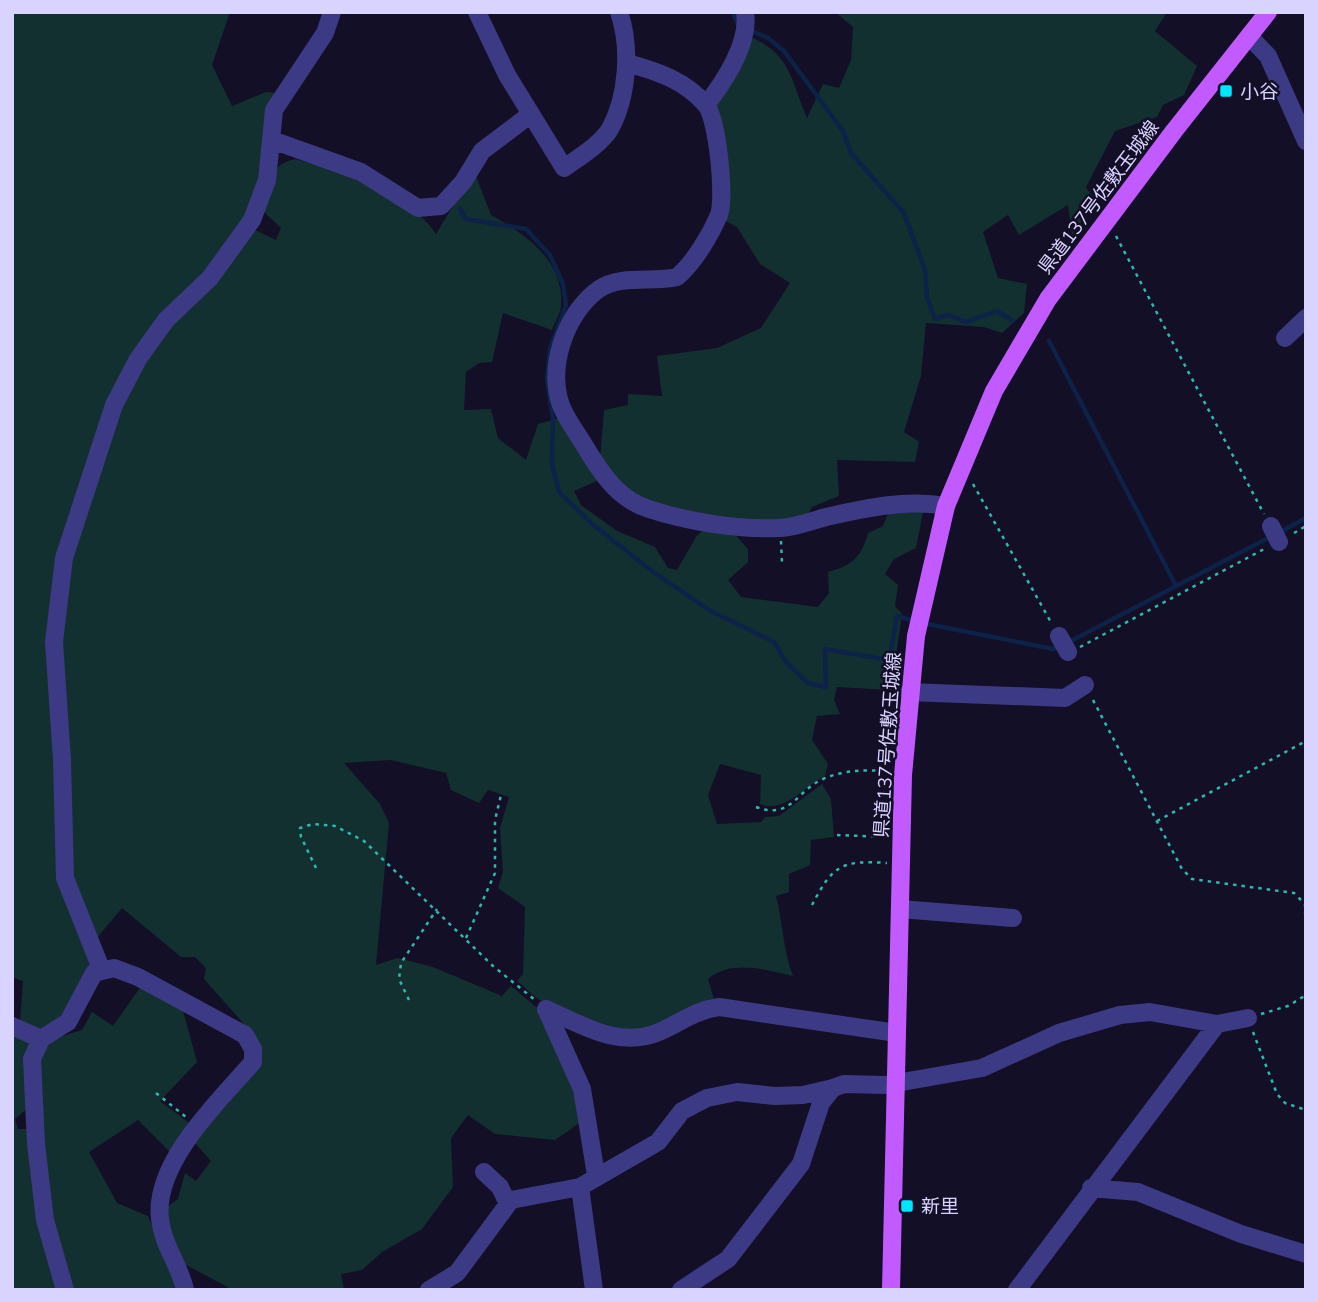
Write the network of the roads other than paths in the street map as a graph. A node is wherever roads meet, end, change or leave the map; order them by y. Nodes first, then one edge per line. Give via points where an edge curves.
1 (332, 12) edge
2 (477, 12) edge
3 (619, 12) edge
4 (1260, 15) edge
5 (745, 25) edge
6 (1249, 36) junction
7 (627, 63) junction
8 (706, 105) junction
9 (531, 114) junction
10 (272, 140) junction
11 (1306, 142) edge
12 (1306, 318) edge
13 (1285, 338) dead end
14 (947, 506) junction
15 (1059, 636) road end
16 (1068, 652) road end
17 (1085, 685) road end
18 (909, 692) junction
19 (900, 909) junction
20 (1013, 918) dead end
21 (102, 971) junction
22 (1248, 1018) road end
23 (1217, 1024) junction
24 (12, 1026) edge
25 (897, 1033) junction
26 (41, 1039) junction
27 (895, 1083) junction
28 (833, 1088) junction
29 (484, 1172) dead end
30 (596, 1175) junction
31 (580, 1187) junction
32 (1091, 1188) junction
33 (508, 1204) junction
34 (1306, 1254) edge
35 (65, 1290) edge
36 (184, 1290) edge
37 (429, 1290) edge
38 (594, 1290) edge
39 (681, 1290) edge
40 (891, 1290) edge
41 (1017, 1290) edge

1 - 10 street via 325,33 274,110
2 - 9 street
3 - 7 street
4 - 6 main road, 県道137号佐敷玉城線
5 - 8 street
6 - 11 street via 1268,56
6 - 14 main road, 県道137号佐敷玉城線 via 1102,227 1019,345 994,391
7 - 8 street via 666,73
7 - 9 street via 609,131 564,168
8 - 14 street via 720,158 720,214 677,277 612,283 578,309 563,342 558,390 563,411 607,481 648,509 727,524 781,528 888,505
9 - 10 street via 482,152 442,206 418,208 361,173
10 - 21 street via 267,180 252,220 210,278 166,320 138,359 114,405 64,558 54,642 65,878
12 - 13 street
14 - 18 main road, 県道137号佐敷玉城線 via 917,631
15 - 16 street
17 - 18 street via 1065,698
18 - 19 main road, 県道137号佐敷玉城線
19 - 20 street
19 - 25 main road, 県道137号佐敷玉城線
21 - 26 street via 94,973 68,1022
21 - 36 street via 114,968 138,978 245,1035 253,1049 253,1062 197,1126 168,1173 159,1216 164,1244
22 - 23 street
23 - 27 street via 1150,1012 1120,1015 1059,1033 982,1068
23 - 32 street
24 - 26 street
25 - 27 main road, 県道137号佐敷玉城線
25 - 30 street via 719,1007 696,1011 639,1039 621,1038 546,1009 582,1089
26 - 35 street via 32,1059 36,1144 45,1220
27 - 28 street
27 - 40 main road, 県道137号佐敷玉城線
28 - 30 street via 803,1095 737,1092 707,1098 682,1111 658,1142
28 - 39 street via 821,1103 801,1164 728,1259
29 - 33 street via 500,1186
30 - 31 street
31 - 33 street via 530,1195
31 - 38 street
32 - 34 street via 1139,1192 1241,1234
32 - 41 street
33 - 37 street via 457,1273

